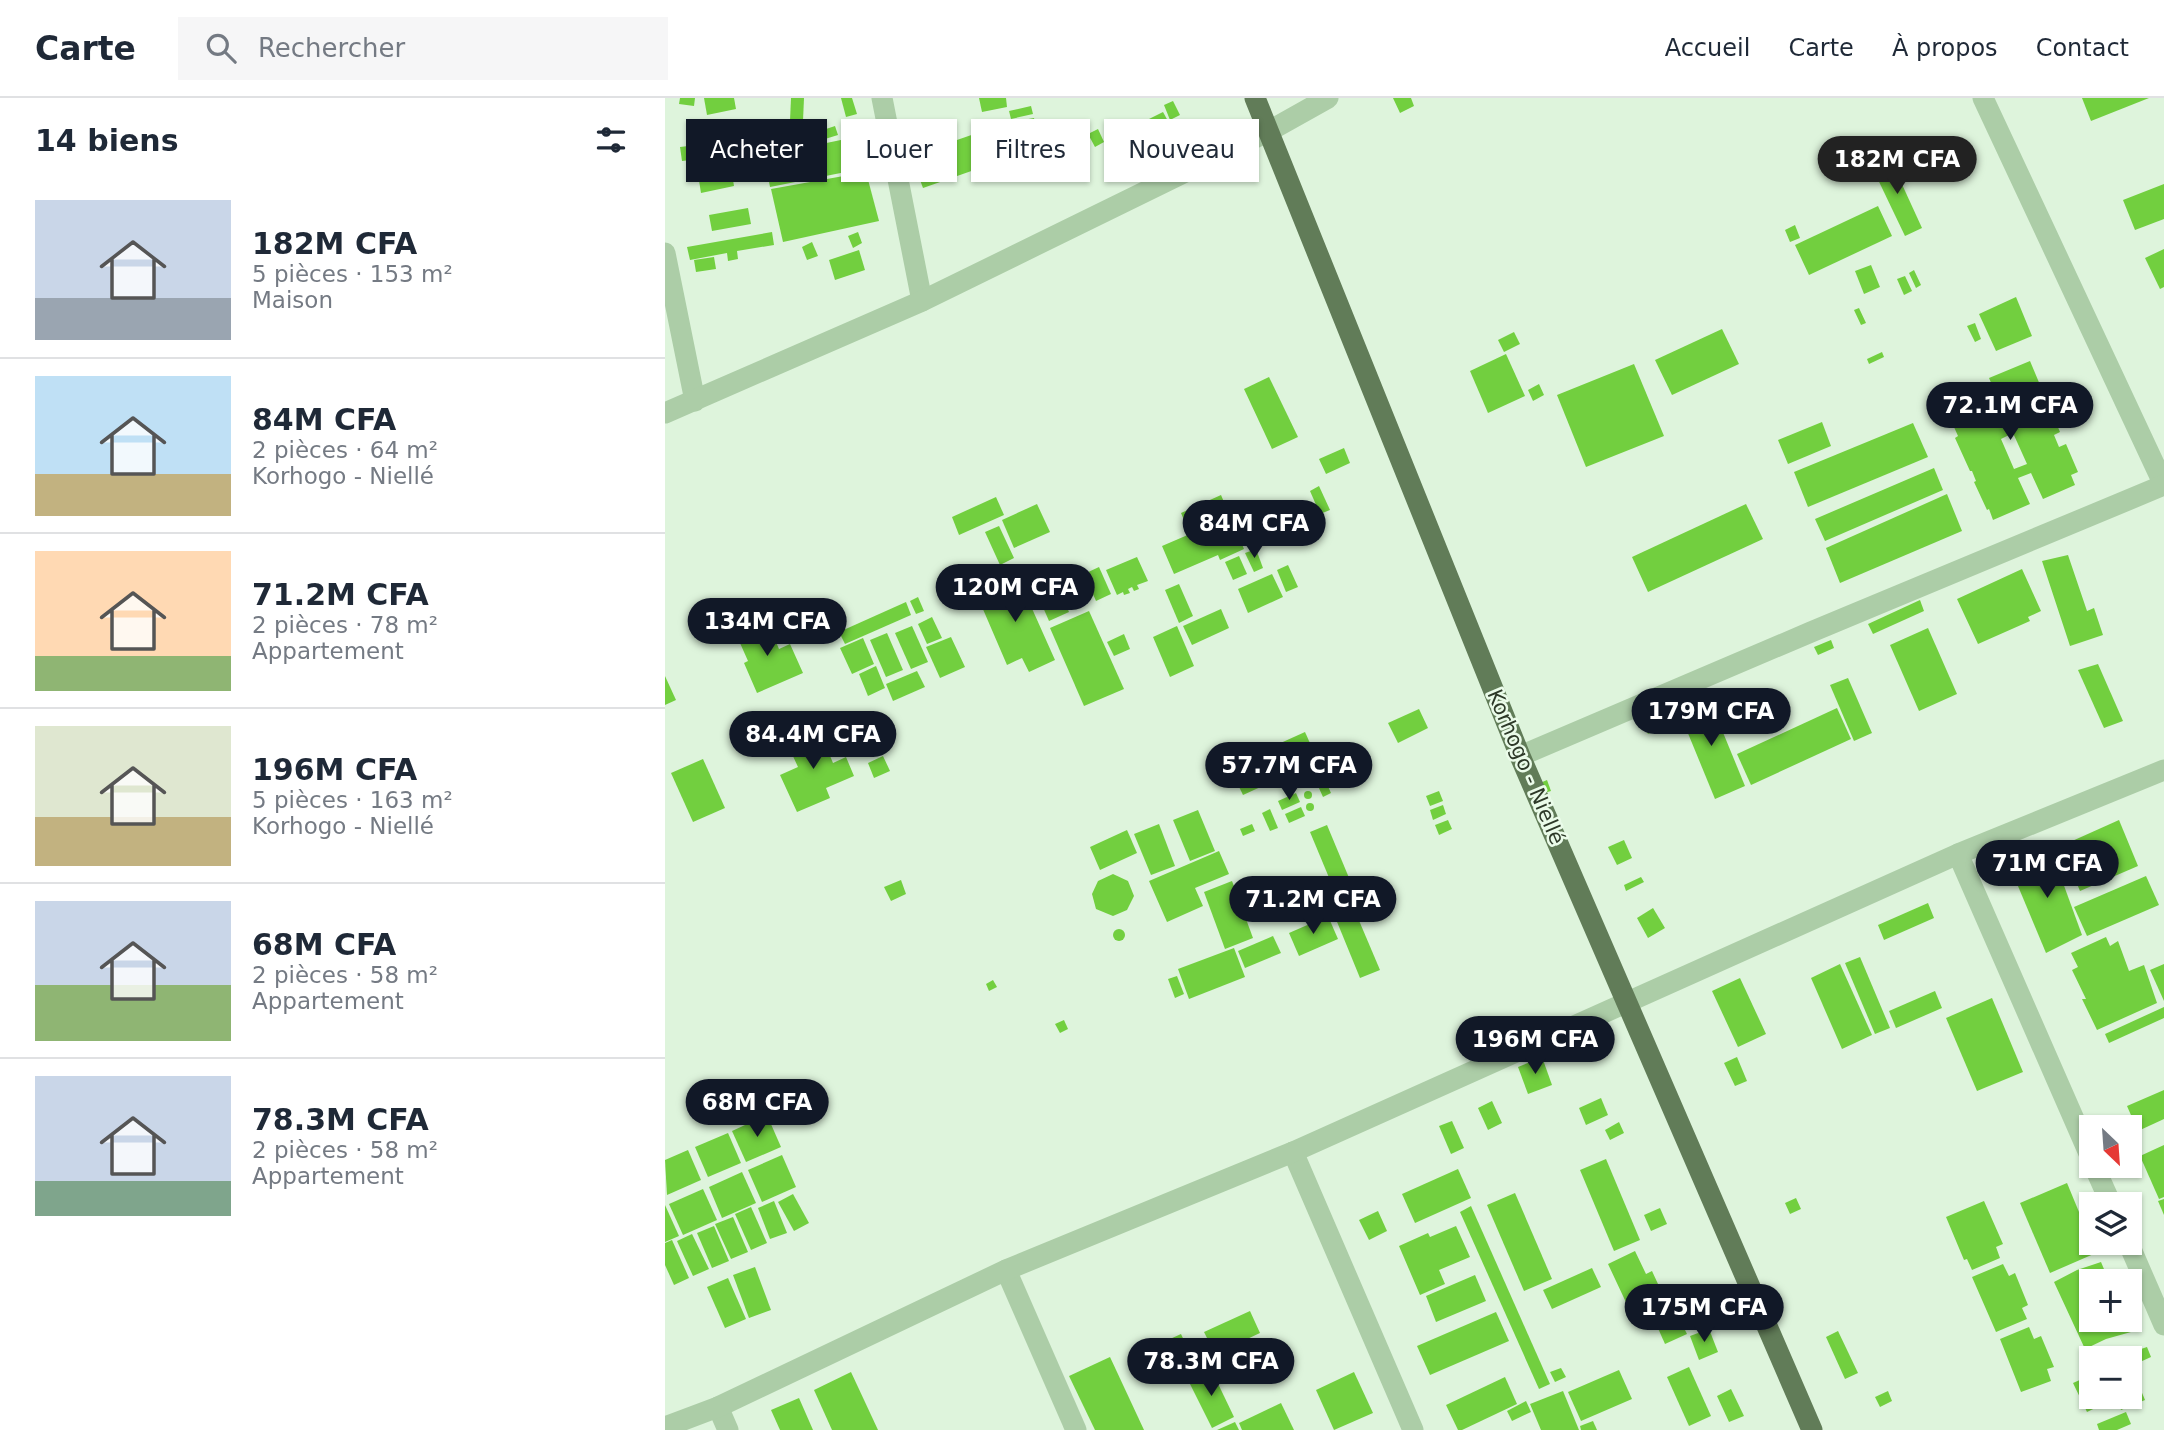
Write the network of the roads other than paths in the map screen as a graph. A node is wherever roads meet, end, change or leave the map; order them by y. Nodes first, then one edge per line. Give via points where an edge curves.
1 (882, 98) edge
2 (1255, 98) edge
3 (1328, 98) edge
4 (1983, 98) edge
5 (1269, 131) junction
6 (665, 253) edge
7 (922, 301) junction
8 (695, 401) junction
9 (665, 413) edge
10 (2164, 485) edge
11 (1520, 756) junction
12 (2164, 770) edge
13 (1958, 854) junction
14 (1625, 1002) junction
15 (2079, 1131) edge
16 (1293, 1152) junction
17 (2134, 1255) edge
18 (1006, 1270) junction
19 (2164, 1325) edge
20 (718, 1407) junction
21 (665, 1427) edge
22 (728, 1430) edge
23 (1076, 1430) edge
24 (1413, 1430) edge
25 (1812, 1430) edge

1 - 7 street
2 - 5 main road, Korhogo - Niellé
3 - 5 street
4 - 10 street
5 - 7 street
5 - 11 main road, Korhogo - Niellé
6 - 8 street
7 - 8 street
8 - 9 street
10 - 11 street
11 - 14 main road, Korhogo - Niellé
12 - 13 street
13 - 14 street
13 - 15 street
14 - 16 street
14 - 25 main road, Korhogo - Niellé
16 - 18 street
16 - 24 street
17 - 19 street
18 - 20 street
18 - 23 street
20 - 21 street
20 - 22 street

